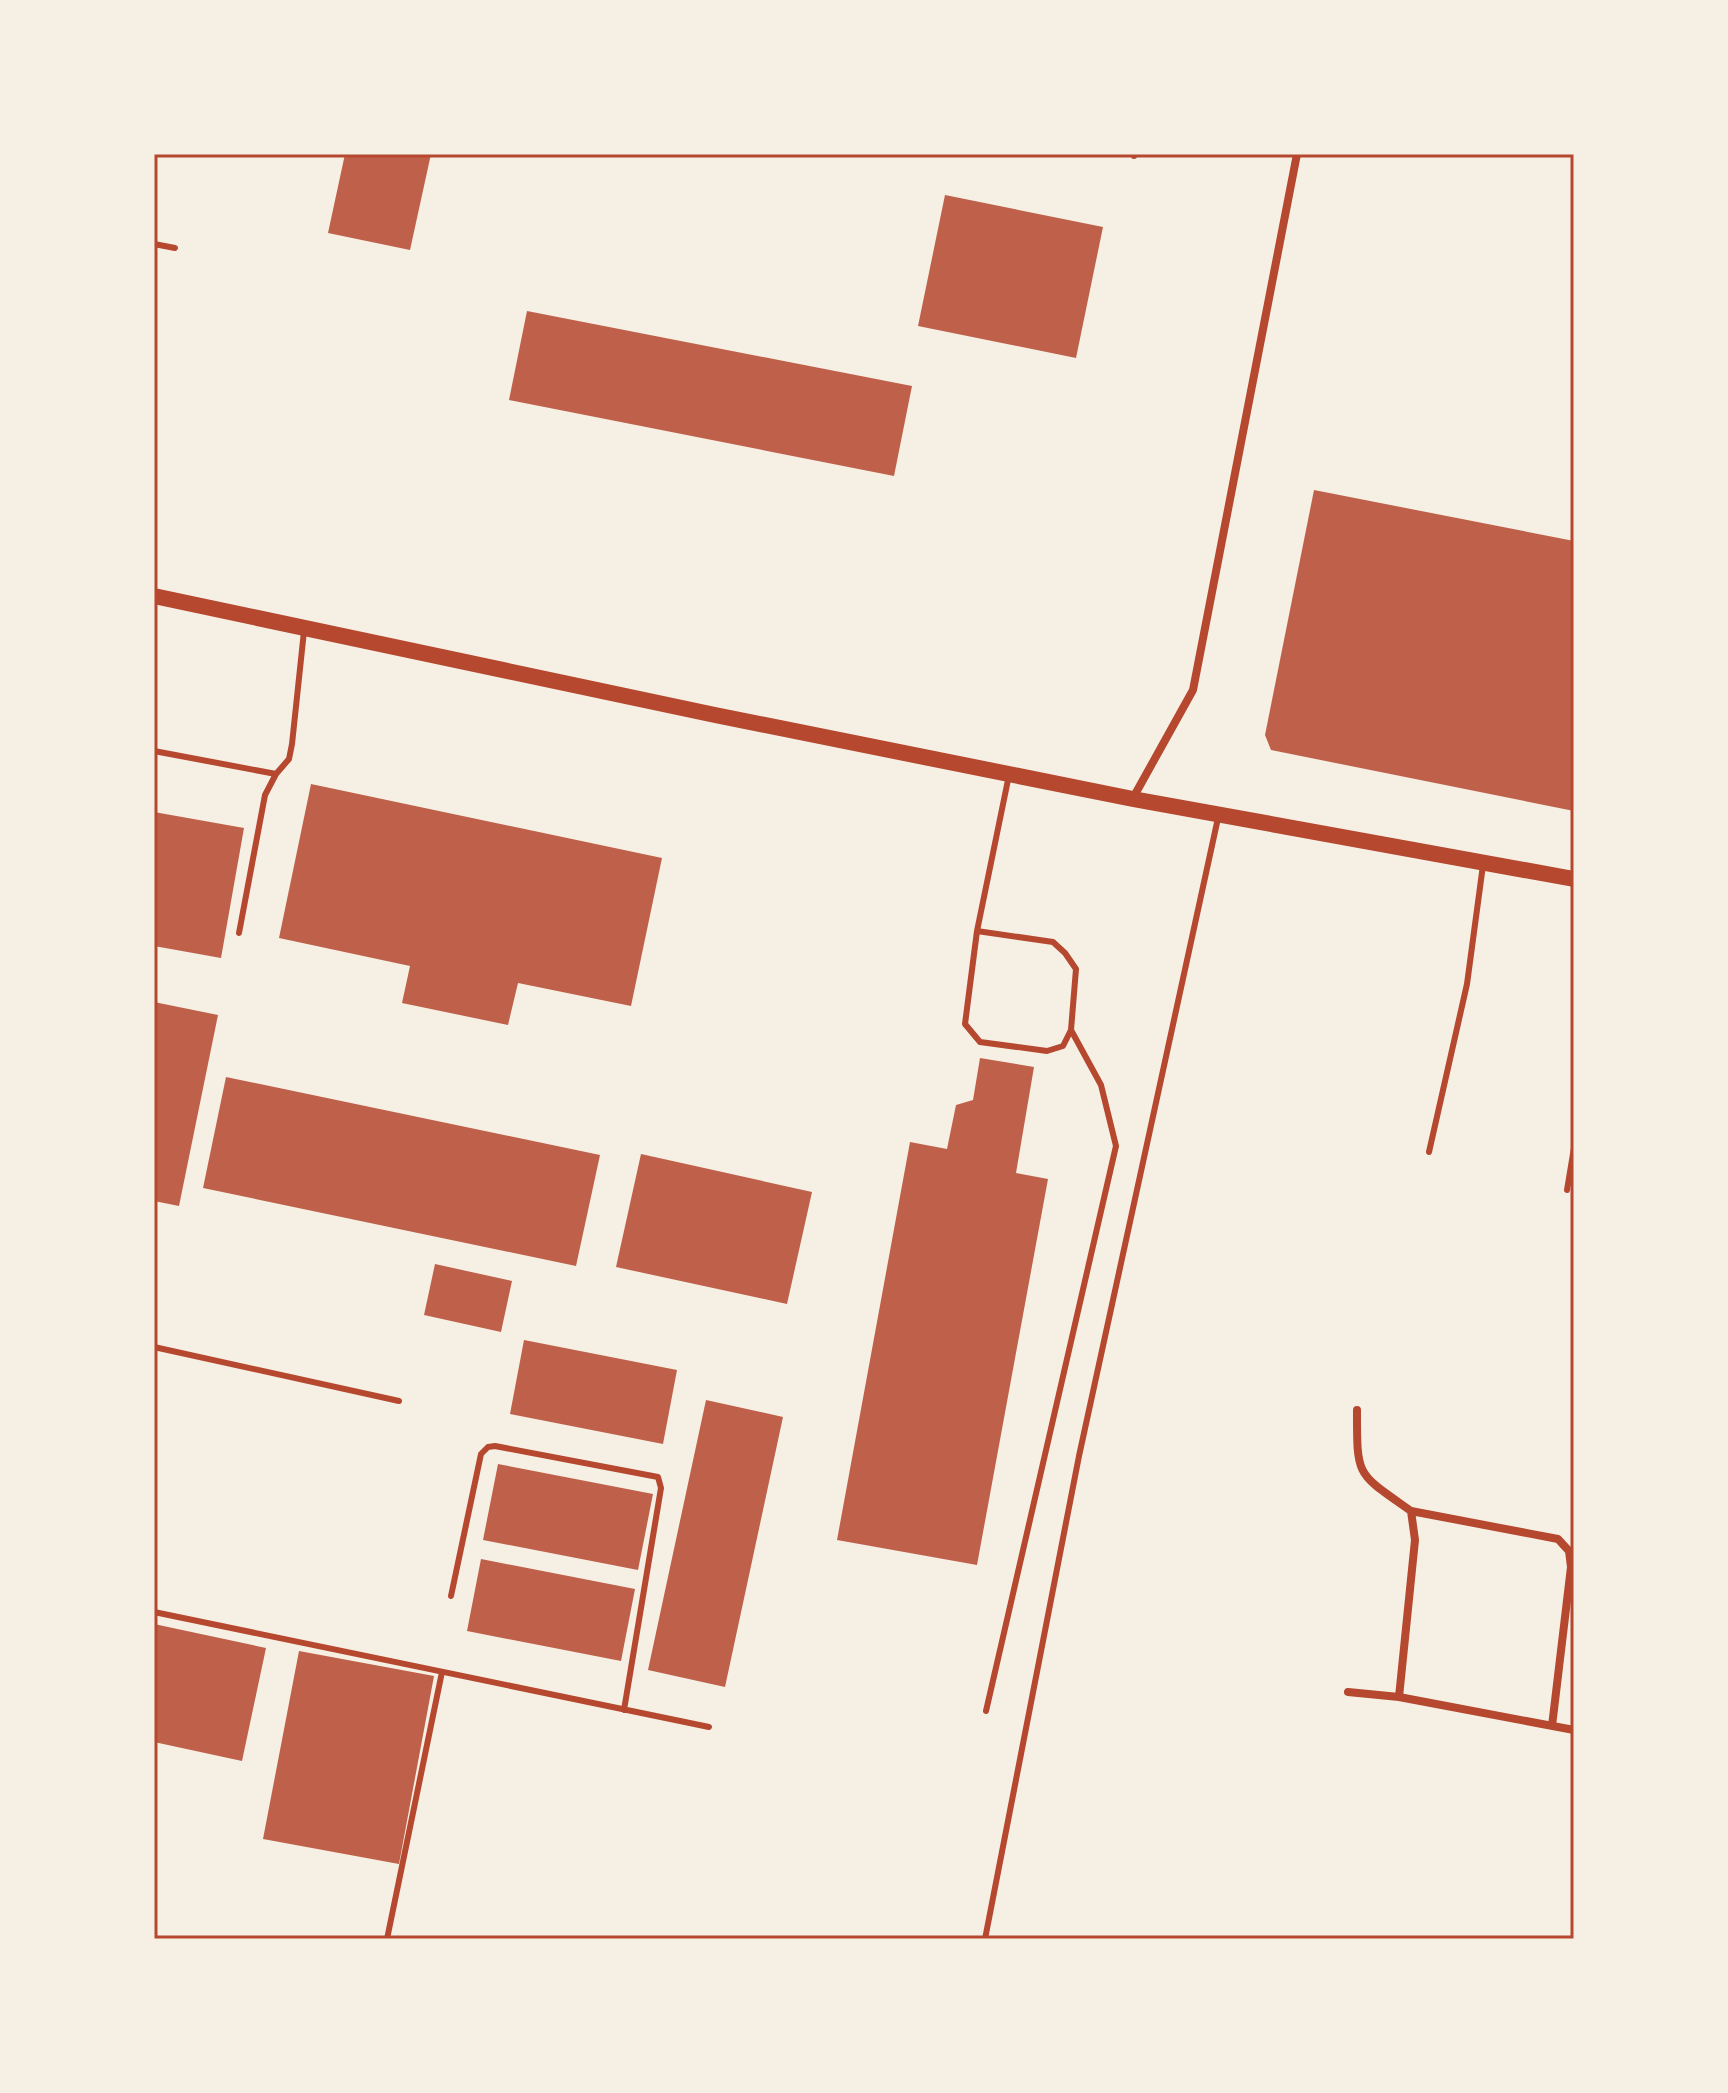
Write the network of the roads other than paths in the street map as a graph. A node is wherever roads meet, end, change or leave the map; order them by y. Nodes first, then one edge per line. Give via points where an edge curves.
1 (1297, 154) edge
2 (154, 244) edge
3 (175, 248) dead end
4 (154, 596) edge
5 (305, 628) junction
6 (154, 751) edge
7 (1009, 773) junction
8 (276, 774) junction
9 (1133, 799) junction
10 (1219, 815) junction
11 (1483, 862) junction
12 (1574, 879) edge
13 (977, 931) junction
14 (239, 933) dead end
15 (1071, 1030) junction
16 (1574, 1148) edge
17 (1429, 1152) dead end
18 (1567, 1190) dead end
19 (154, 1347) edge
20 (399, 1401) dead end
21 (1357, 1410) dead end
22 (1411, 1511) junction
23 (451, 1596) dead end
24 (154, 1612) edge
25 (442, 1672) junction
26 (1348, 1692) dead end
27 (1399, 1697) junction
28 (624, 1710) junction
29 (986, 1711) dead end
30 (1552, 1726) junction
31 (709, 1727) dead end
32 (1574, 1730) edge
33 (387, 1939) edge
34 (985, 1939) edge

1 - 9 street via 1193,690
2 - 3 lane
4 - 5 main road
5 - 7 main road
5 - 8 lane via 292,744 289,759
6 - 8 lane
7 - 9 main road
7 - 13 lane
8 - 14 lane via 265,795
9 - 10 main road
10 - 11 main road
10 - 34 lane via 1079,1456
11 - 12 main road
11 - 17 lane via 1467,984
13 - 15 lane via 1053,942 1065,953 1076,969
13 - 15 lane via 965,1024 980,1042 1047,1051 1063,1046
15 - 29 lane via 1101,1085 1116,1146
16 - 18 lane
19 - 20 lane
21 - 22 street via 1357,1458 1366,1480
22 - 27 street via 1415,1540
22 - 30 street via 1558,1539 1569,1551
23 - 28 lane via 481,1454 488,1447 658,1477 661,1488
24 - 25 lane
25 - 28 lane
25 - 33 lane
26 - 27 street
27 - 30 street
28 - 31 lane
30 - 32 street

